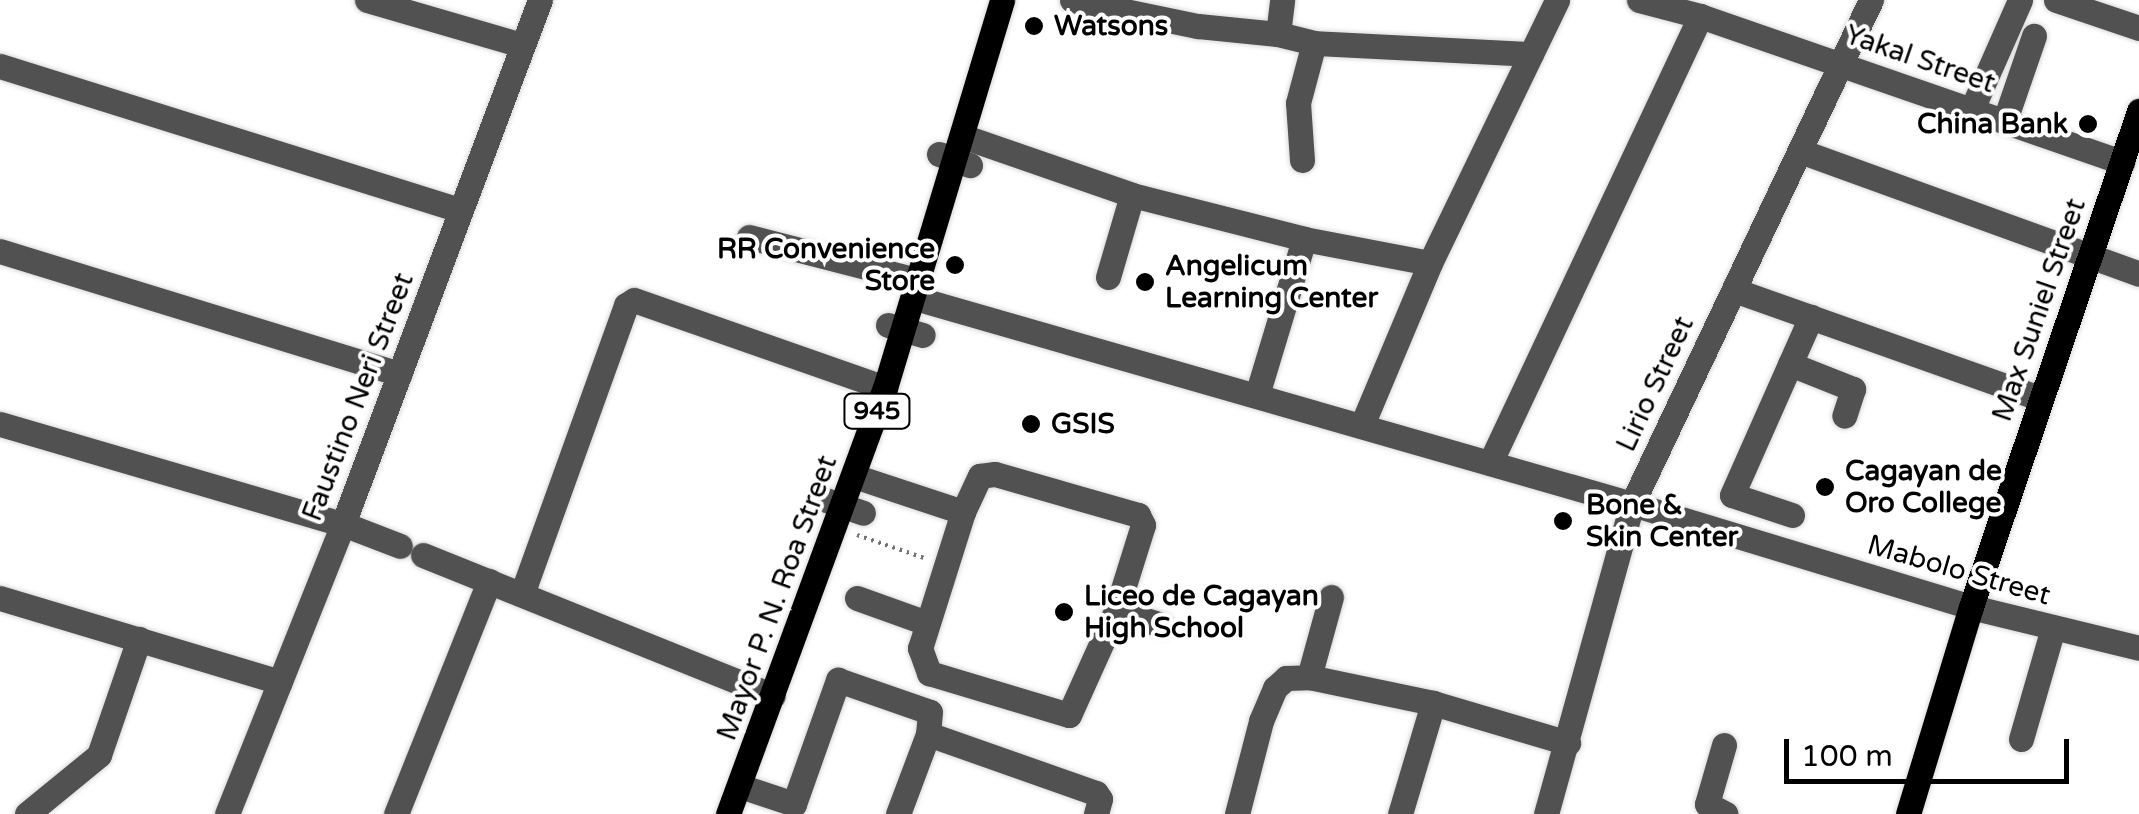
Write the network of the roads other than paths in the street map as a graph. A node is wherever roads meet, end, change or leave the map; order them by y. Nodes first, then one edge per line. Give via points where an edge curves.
1 (367, 0) edge
2 (540, 0) edge
3 (1072, 0) edge
4 (1282, 0) edge
5 (1557, 0) edge
6 (1639, 0) edge
7 (1871, 0) edge
8 (2020, 0) edge
9 (2056, 0) edge
10 (1001, 3) edge
11 (1700, 16) junction
12 (2139, 28) edge
13 (1278, 34) junction
14 (2034, 36) dead end
15 (1314, 43) junction
16 (522, 46) junction
17 (1531, 54) junction
18 (1844, 65) junction
19 (0, 66) edge
20 (1972, 108) junction
21 (2139, 112) edge
22 (2005, 120) junction
23 (1800, 151) junction
24 (957, 154) junction
25 (1302, 160) dead end
26 (2122, 162) junction
27 (1132, 195) junction
28 (460, 210) junction
29 (750, 237) dead end
30 (1304, 239) junction
31 (0, 250) edge
32 (2088, 258) junction
33 (1430, 264) junction
34 (2139, 274) edge
35 (1108, 276) dead end
36 (917, 289) junction
37 (1734, 290) junction
38 (1811, 317) junction
39 (1790, 364) junction
40 (399, 374) junction
41 (885, 388) junction
42 (1257, 395) junction
43 (2040, 398) junction
44 (1844, 416) dead end
45 (0, 424) edge
46 (1362, 425) junction
47 (1490, 463) junction
48 (854, 476) junction
49 (1632, 504) junction
50 (963, 512) junction
51 (1792, 514) dead end
52 (343, 524) junction
53 (489, 581) junction
54 (522, 594) junction
55 (1332, 597) dead end
56 (0, 598) edge
57 (856, 598) dead end
58 (1970, 607) junction
59 (1116, 612) junction
60 (927, 623) junction
61 (1162, 625) dead end
62 (2053, 628) junction
63 (138, 640) junction
64 (2139, 648) edge
65 (1309, 677) junction
66 (280, 682) junction
67 (774, 696) junction
68 (1433, 703) junction
69 (928, 734) junction
70 (2021, 740) dead end
71 (1568, 743) junction
72 (1724, 745) dead end
73 (740, 786) junction
74 (27, 814) edge
75 (227, 814) edge
76 (396, 814) edge
77 (728, 814) edge
78 (898, 814) edge
79 (1096, 814) edge
80 (1236, 814) edge
81 (1400, 814) edge
82 (1546, 814) edge
83 (1726, 814) edge
84 (1908, 814) edge

1 - 16 street
2 - 16 street, Faustino Neri Street
3 - 13 street via 1198,26
4 - 13 street
5 - 17 street
6 - 11 street, Yakal Street
7 - 18 street, Lirio Street
8 - 20 street
9 - 12 street
10 - 24 main road, Mayor P. N. Roa Street / 945
11 - 18 street, Yakal Street
11 - 47 street
13 - 15 street
14 - 22 street
15 - 17 street
15 - 25 street via 1298,103
16 - 28 street, Faustino Neri Street
17 - 33 street
18 - 20 street, Yakal Street
18 - 23 street, Lirio Street
19 - 28 street
20 - 22 street, Yakal Street
21 - 26 main road, Max Suniel Street
22 - 26 street, Yakal Street
23 - 32 street
23 - 37 street, Lirio Street
24 - 27 street
24 - 36 main road, Mayor P. N. Roa Street / 945
26 - 32 main road, Max Suniel Street
27 - 30 street
27 - 35 street
28 - 40 street, Faustino Neri Street
29 - 36 street, Mabolo Street
30 - 33 street
30 - 42 street
31 - 40 street
32 - 34 street
32 - 43 main road, Max Suniel Street
33 - 46 street
36 - 41 main road, Mayor P. N. Roa Street / 945
36 - 42 street, Mabolo Street
37 - 38 street
37 - 49 street, Lirio Street
38 - 39 street
38 - 43 street
39 - 44 street via 1853,390
39 - 51 street via 1732,495
40 - 52 street, Faustino Neri Street
41 - 48 main road, Mayor P. N. Roa Street / 945
41 - 54 street via 634,300 626,305
42 - 46 street, Mabolo Street
43 - 58 main road, Max Suniel Street
45 - 52 street
46 - 47 street, Mabolo Street
47 - 49 street, Mabolo Street
48 - 50 street
48 - 67 main road, Mayor P. N. Roa Street / 945
49 - 58 street, Mabolo Street
49 - 71 street, Lirio Street
50 - 59 street via 986,473 1138,516 1143,525
50 - 60 street
52 - 53 street
52 - 66 street, Faustino Neri Street
53 - 54 street
53 - 76 street
54 - 67 street
55 - 65 street
56 - 63 street
57 - 60 street
58 - 62 street, Mabolo Street
58 - 84 main road, Max Suniel Street
59 - 60 street via 1069,715 929,672 920,648
59 - 61 street
62 - 64 street, Mabolo Street
62 - 70 street
63 - 66 street
63 - 74 street via 99,756
65 - 68 street
65 - 80 street via 1286,678 1275,688
66 - 75 street, Faustino Neri Street
67 - 73 main road, Mayor P. N. Roa Street / 945
68 - 71 street
68 - 81 street
69 - 73 street via 930,712 838,680 794,804
69 - 78 street
69 - 79 street via 1096,794
71 - 82 street, Lirio Street
72 - 83 street via 1707,804
73 - 77 main road, Mayor P. N. Roa Street / 945

